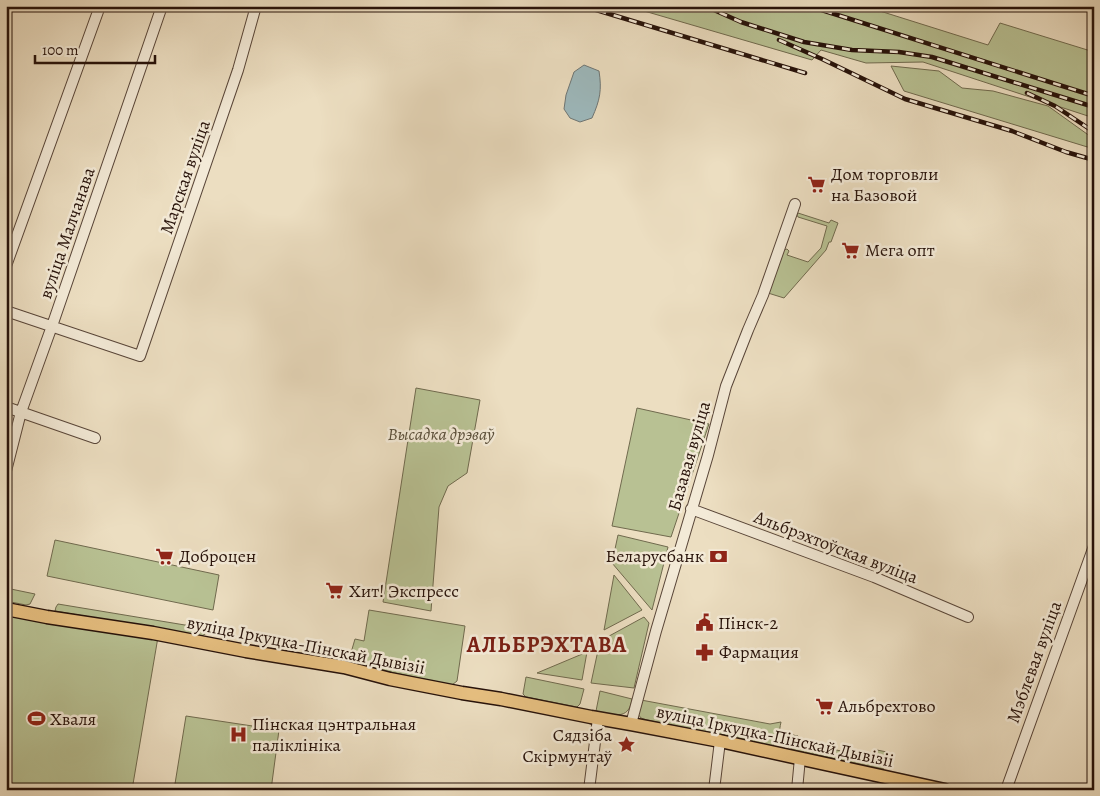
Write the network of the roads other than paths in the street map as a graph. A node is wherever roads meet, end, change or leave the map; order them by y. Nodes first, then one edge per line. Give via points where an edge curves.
1 (100, 6) edge
2 (162, 6) edge
3 (256, 6) edge
4 (795, 204) dead end
5 (6, 266) edge
6 (6, 311) edge
7 (52, 326) junction
8 (6, 407) edge
9 (21, 412) junction
10 (95, 438) dead end
11 (6, 471) edge
12 (691, 509) junction
13 (1094, 546) edge
14 (6, 609) edge
15 (968, 617) dead end
16 (598, 718) junction
17 (631, 724) junction
18 (720, 742) junction
19 (800, 758) junction
20 (589, 790) edge
21 (714, 790) edge
22 (797, 790) edge
23 (945, 790) edge
24 (1006, 790) edge

1 - 5 street
2 - 7 street, вуліца Малчанава
3 - 7 street, Марская вуліца via 238,70 140,356
4 - 12 street, Базавая вуліца via 726,386
6 - 7 street
7 - 9 street, вуліца Малчанава
8 - 9 street
9 - 10 street
9 - 11 street, вуліца Малчанава
12 - 15 street, Альбрэхтоўская вуліца via 874,577
12 - 17 street, Базавая вуліца
13 - 24 street, Мэблевая вуліца
14 - 16 main road, вуліца Іркуцка-Пінскай Дывізіі via 344,667 390,679
16 - 17 main road, вуліца Іркуцка-Пінскай Дывізіі
16 - 20 street
17 - 18 main road, вуліца Іркуцка-Пінскай Дывізіі
18 - 19 main road, вуліца Іркуцка-Пінскай Дывізіі
18 - 21 street
19 - 22 street
19 - 23 main road, вуліца Іркуцка-Пінскай Дывізіі

